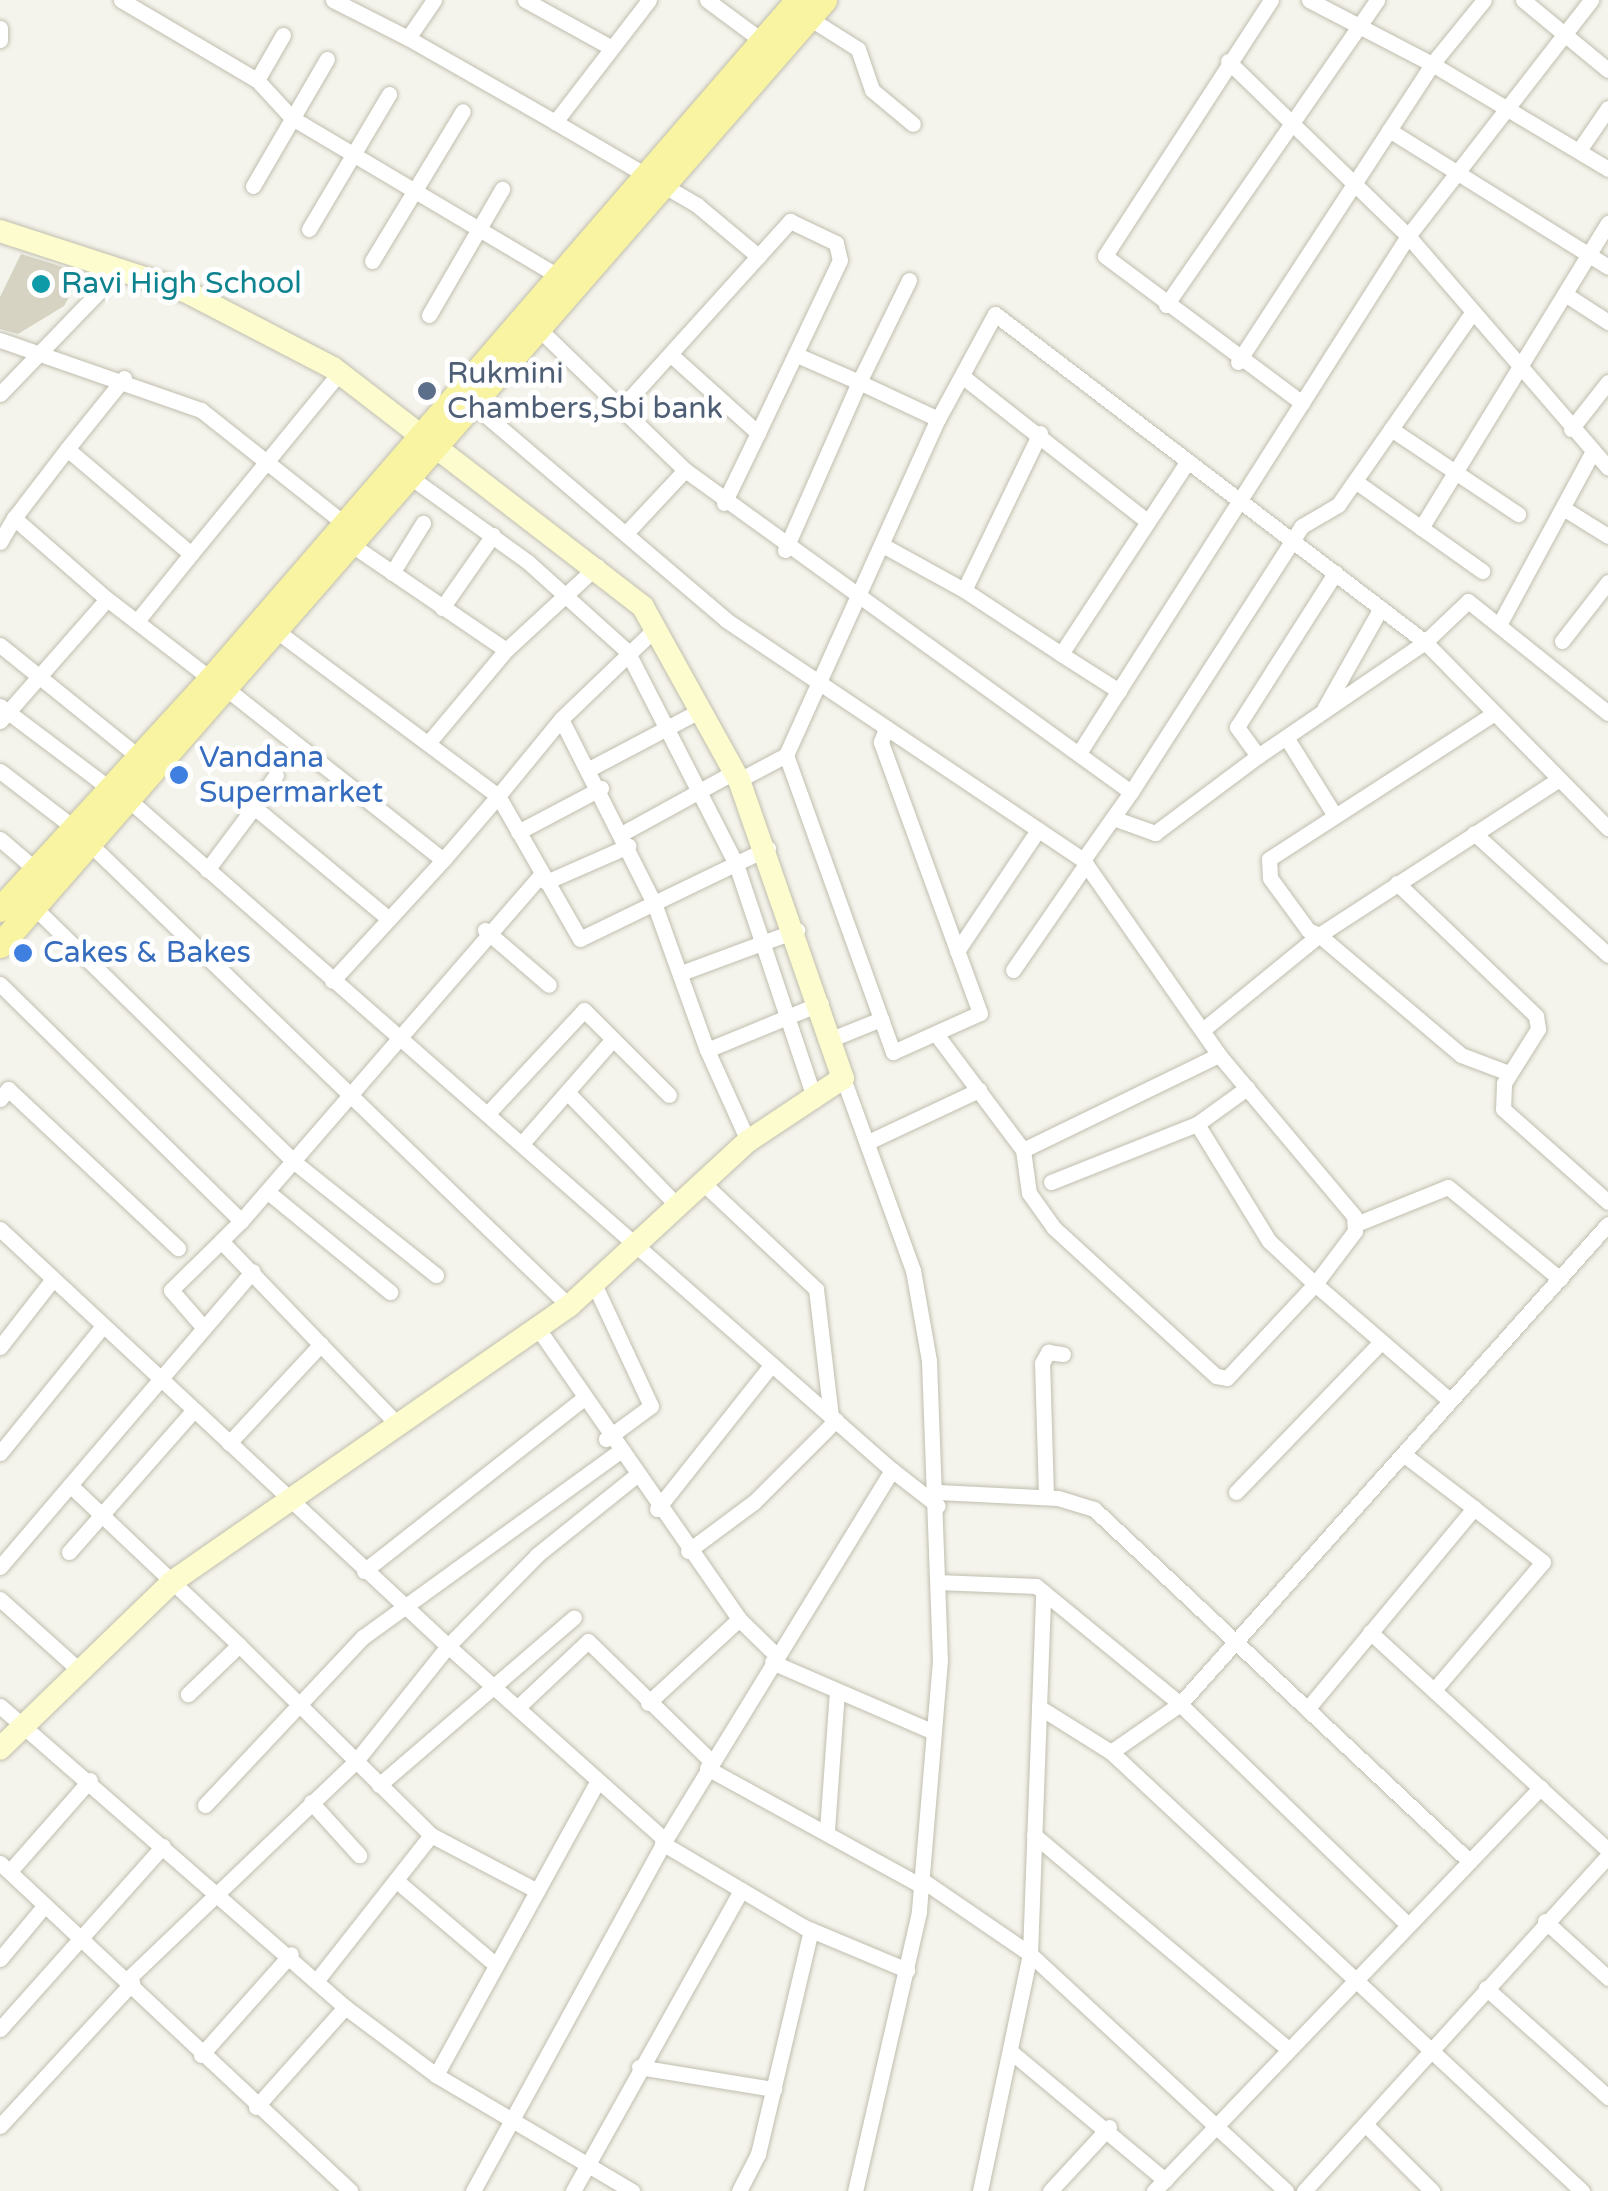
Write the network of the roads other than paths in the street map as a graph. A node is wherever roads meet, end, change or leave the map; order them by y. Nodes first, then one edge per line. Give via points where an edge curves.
1 (333, 0) edge
2 (434, 0) edge
3 (525, 0) edge
4 (649, 0) edge
5 (708, 0) edge
6 (1270, 0) edge
7 (1309, 0) edge
8 (1377, 0) edge
9 (1484, 0) edge
10 (1523, 0) edge
11 (1591, 0) edge
12 (120, 1) edge
13 (811, 6) edge
14 (1357, 26) junction
15 (0, 28) edge
16 (1560, 32) junction
17 (282, 35) dead end
18 (408, 38) junction
19 (0, 40) edge
20 (762, 40) junction
21 (612, 48) junction
22 (328, 59) dead end
23 (1228, 61) junction
24 (1432, 64) junction
25 (1608, 70) edge
26 (257, 80) junction
27 (388, 94) dead end
28 (1505, 100) junction
29 (1608, 108) edge
30 (463, 112) dead end
31 (292, 118) junction
32 (1294, 119) junction
33 (555, 122) junction
34 (914, 124) dead end
35 (1389, 130) junction
36 (1582, 146) junction
37 (353, 152) junction
38 (1608, 169) edge
39 (1456, 173) junction
40 (652, 184) junction
41 (253, 186) dead end
42 (1352, 187) junction
43 (418, 189) junction
44 (502, 190) dead end
45 (1608, 223) edge
46 (480, 226) junction
47 (309, 229) dead end
48 (0, 232) edge
49 (1408, 236) junction
50 (1588, 254) junction
51 (758, 256) junction
52 (372, 261) dead end
53 (1608, 267) edge
54 (118, 273) junction
55 (558, 276) junction
56 (908, 280) dead end
57 (1568, 296) junction
58 (1166, 305) junction
59 (429, 315) dead end
60 (1470, 316) junction
61 (1608, 322) edge
62 (540, 331) junction
63 (0, 340) edge
64 (37, 354) junction
65 (670, 354) junction
66 (797, 355) junction
67 (1238, 362) junction
68 (340, 372) junction
69 (1520, 374) junction
70 (962, 376) junction
71 (124, 378) junction
72 (859, 382) junction
73 (1608, 382) edge
74 (0, 394) edge
75 (1302, 404) junction
76 (622, 406) junction
77 (476, 407) junction
78 (938, 419) junction
79 (1571, 429) junction
80 (1391, 430) junction
81 (758, 433) junction
82 (1040, 433) junction
83 (432, 437) junction
84 (68, 449) junction
85 (1592, 453) junction
86 (267, 462) junction
87 (1188, 462) junction
88 (1608, 468) edge
89 (685, 470) junction
90 (402, 471) junction
91 (1458, 474) junction
92 (1355, 481) junction
93 (724, 503) junction
94 (1241, 504) junction
95 (1563, 508) junction
96 (1518, 514) dead end
97 (14, 518) junction
98 (1148, 522) junction
99 (424, 523) dead end
100 (1421, 528) junction
101 (626, 533) junction
102 (348, 534) junction
103 (493, 535) junction
104 (1608, 536) edge
105 (0, 542) edge
106 (1292, 542) junction
107 (886, 547) junction
108 (785, 550) junction
109 (191, 554) junction
110 (597, 566) junction
111 (1482, 571) dead end
112 (392, 573) junction
113 (1335, 573) junction
114 (1608, 582) edge
115 (964, 590) junction
116 (566, 594) junction
117 (106, 599) junction
118 (861, 604) junction
119 (442, 608) junction
120 (1381, 608) junction
121 (137, 621) junction
122 (1500, 623) junction
123 (657, 627) junction
124 (278, 632) junction
125 (1562, 641) dead end
126 (1426, 642) junction
127 (0, 646) edge
128 (506, 650) junction
129 (627, 651) junction
130 (1061, 654) junction
131 (40, 674) junction
132 (220, 685) junction
133 (817, 686) junction
134 (1119, 692) junction
135 (699, 711) junction
136 (2, 712) edge
137 (1322, 712) junction
138 (1608, 713) edge
139 (1493, 714) junction
140 (561, 719) junction
141 (669, 726) junction
142 (886, 728) junction
143 (1286, 737) junction
144 (429, 742) junction
145 (1078, 753) junction
146 (786, 755) junction
147 (1258, 756) junction
148 (140, 758) junction
149 (591, 768) junction
150 (0, 771) edge
151 (276, 775) dead end
152 (737, 776) junction
153 (1556, 780) junction
154 (601, 788) junction
155 (1131, 792) junction
156 (704, 793) junction
157 (498, 796) junction
158 (122, 798) junction
159 (254, 807) junction
160 (1334, 814) junction
161 (1113, 818) junction
162 (1608, 828) edge
163 (1038, 830) junction
164 (518, 832) junction
165 (1474, 834) junction
166 (82, 836) junction
167 (0, 839) edge
168 (626, 840) junction
169 (768, 848) junction
170 (443, 860) junction
171 (1085, 862) junction
172 (736, 864) junction
173 (35, 868) junction
174 (207, 870) junction
175 (544, 878) junction
176 (1396, 882) junction
177 (654, 903) junction
178 (0, 907) edge
179 (35, 908) junction
180 (389, 919) junction
181 (485, 930) junction
182 (798, 930) junction
183 (1319, 935) junction
184 (765, 942) junction
185 (0, 946) edge
186 (957, 950) junction
187 (1608, 956) edge
188 (1013, 970) dead end
189 (681, 973) junction
190 (332, 981) junction
191 (0, 984) edge
192 (548, 985) dead end
193 (821, 1004) junction
194 (789, 1016) junction
195 (882, 1019) junction
196 (1205, 1028) junction
197 (936, 1034) junction
198 (396, 1035) junction
199 (834, 1038) junction
200 (613, 1039) junction
201 (707, 1050) junction
202 (1220, 1055) junction
203 (1509, 1073) junction
204 (843, 1078) junction
205 (1246, 1088) junction
206 (3, 1089) edge
207 (979, 1090) junction
208 (567, 1092) junction
209 (346, 1094) junction
210 (669, 1096) dead end
211 (815, 1100) junction
212 (488, 1112) junction
213 (1198, 1124) junction
214 (748, 1141) junction
215 (523, 1142) junction
216 (868, 1142) junction
217 (1022, 1150) junction
218 (294, 1160) junction
219 (1050, 1182) dead end
220 (703, 1183) junction
221 (268, 1192) junction
222 (1608, 1202) edge
223 (679, 1207) junction
224 (241, 1221) junction
225 (1356, 1224) junction
226 (1608, 1224) edge
227 (1, 1231) edge
228 (221, 1241) junction
229 (178, 1248) dead end
230 (636, 1250) junction
231 (253, 1272) junction
232 (436, 1275) dead end
233 (53, 1279) junction
234 (1560, 1279) junction
235 (1315, 1284) junction
236 (594, 1286) junction
237 (390, 1292) dead end
238 (569, 1306) junction
239 (102, 1326) junction
240 (537, 1327) junction
241 (204, 1328) junction
242 (1380, 1343) junction
243 (320, 1344) junction
244 (0, 1347) edge
245 (1063, 1354) dead end
246 (771, 1365) junction
247 (158, 1379) junction
248 (1448, 1399) junction
249 (581, 1400) junction
250 (193, 1411) junction
251 (833, 1418) junction
252 (397, 1424) junction
253 (606, 1439) junction
254 (229, 1444) junction
255 (0, 1452) edge
256 (616, 1454) junction
257 (1403, 1454) junction
258 (892, 1470) junction
259 (634, 1476) junction
260 (70, 1485) junction
261 (1236, 1492) dead end
262 (1046, 1496) junction
263 (938, 1499) junction
264 (294, 1504) junction
265 (1474, 1508) junction
266 (658, 1509) junction
267 (100, 1515) junction
268 (688, 1550) junction
269 (69, 1552) dead end
270 (0, 1567) edge
271 (364, 1571) junction
272 (938, 1582) junction
273 (170, 1583) junction
274 (1043, 1592) junction
275 (0, 1599) edge
276 (403, 1607) junction
277 (574, 1617) dead end
278 (739, 1619) junction
279 (1370, 1632) junction
280 (1235, 1642) junction
281 (239, 1645) junction
282 (448, 1646) junction
283 (774, 1658) junction
284 (79, 1670) junction
285 (497, 1687) junction
286 (1434, 1690) junction
287 (836, 1692) junction
288 (188, 1694) dead end
289 (297, 1702) junction
290 (648, 1703) junction
291 (1180, 1704) junction
292 (0, 1706) edge
293 (518, 1707) junction
294 (1039, 1707) junction
295 (1308, 1708) junction
296 (23, 1725) junction
297 (934, 1732) junction
298 (0, 1749) edge
299 (1111, 1752) junction
300 (356, 1761) junction
301 (709, 1765) junction
302 (90, 1780) junction
303 (597, 1782) junction
304 (379, 1785) junction
305 (1541, 1787) junction
306 (312, 1802) junction
307 (205, 1805) dead end
308 (827, 1830) junction
309 (1034, 1835) junction
310 (431, 1836) junction
311 (664, 1841) junction
312 (162, 1846) junction
313 (1608, 1853) edge
314 (359, 1855) dead end
315 (1467, 1859) junction
316 (5, 1868) edge
317 (398, 1882) junction
318 (922, 1883) junction
319 (741, 1890) junction
320 (537, 1891) junction
321 (220, 1894) junction
322 (45, 1906) junction
323 (1545, 1921) junction
324 (1406, 1923) junction
325 (812, 1930) junction
326 (80, 1935) junction
327 (291, 1954) junction
328 (1030, 1954) junction
329 (0, 1959) edge
330 (496, 1965) junction
331 (908, 1970) junction
332 (1357, 1976) junction
333 (1608, 1978) edge
334 (318, 1980) junction
335 (130, 1981) junction
336 (1486, 1988) junction
337 (345, 2007) junction
338 (0, 2029) edge
339 (1288, 2049) junction
340 (1433, 2050) junction
341 (1010, 2051) junction
342 (202, 2054) junction
343 (639, 2067) junction
344 (436, 2075) junction
345 (774, 2089) junction
346 (1608, 2097) edge
347 (256, 2107) junction
348 (508, 2120) junction
349 (1365, 2124) junction
350 (1216, 2125) junction
351 (0, 2126) edge
352 (1110, 2127) junction
353 (587, 2164) junction
354 (1160, 2186) edge
355 (351, 2191) edge
356 (473, 2191) edge
357 (573, 2191) edge
358 (632, 2191) edge
359 (739, 2191) edge
360 (855, 2191) edge
361 (980, 2191) edge
362 (1050, 2191) edge
363 (1286, 2191) edge
364 (1304, 2191) edge
365 (1432, 2191) edge
366 (1582, 2191) edge

1 - 18 street
2 - 18 street
3 - 21 street
4 - 21 street
5 - 20 street
6 - 23 street
7 - 14 street
8 - 14 street
9 - 24 street
10 - 16 street
11 - 16 street
12 - 26 street
13 - 20 main road
13 - 34 street via 858,50 872,90
13 - 40 main road
14 - 24 street
14 - 32 street
15 - 19 street
16 - 25 street
16 - 28 street
17 - 26 street
18 - 33 street
20 - 40 main road
21 - 33 street
22 - 31 street
23 - 32 street
23 - 58 street via 1106,250 1107,260
24 - 28 street
24 - 35 street
26 - 31 street
27 - 37 street
28 - 36 street
28 - 39 street
29 - 36 street
30 - 43 street
31 - 37 street
31 - 41 street
32 - 42 street
32 - 58 street
33 - 40 street
35 - 39 street
35 - 42 street
36 - 38 street
37 - 43 street
37 - 47 street
39 - 49 street
39 - 50 street
40 - 51 street via 697,205
40 - 55 main road
40 - 62 main road
42 - 49 street
42 - 67 street
43 - 46 street
43 - 52 street
44 - 46 street
45 - 50 street
46 - 55 street
46 - 59 street
48 - 54 street
49 - 60 street
49 - 75 street
50 - 53 street
50 - 57 street
51 - 65 street
51 - 66 street via 793,219 840,250
54 - 64 street
54 - 68 street via 185,291
55 - 83 main road
56 - 72 street
57 - 61 street
57 - 69 street
58 - 67 street
60 - 69 street
60 - 80 street
62 - 76 street
62 - 77 main road
63 - 64 street
64 - 71 street
64 - 74 street
65 - 76 street
65 - 81 street
66 - 72 street
66 - 81 street
67 - 75 street
68 - 83 street
68 - 86 street
69 - 79 street
69 - 91 street
70 - 78 street
70 - 82 street
70 - 87 street via 995,314
71 - 84 street
71 - 86 street via 201,410
72 - 78 street
72 - 108 street
73 - 79 street
75 - 94 street
76 - 89 street
77 - 83 main road
77 - 101 street
78 - 107 street
79 - 85 street
80 - 91 street
80 - 92 street
81 - 93 street
82 - 98 street
82 - 115 street
83 - 90 main road
83 - 110 street
84 - 97 street
84 - 109 street
85 - 88 street
85 - 95 street
86 - 102 street
86 - 109 street
87 - 94 street
87 - 98 street
89 - 93 street
89 - 101 street
90 - 102 main road
90 - 103 street
91 - 96 street
91 - 100 street
92 - 100 street
92 - 106 street
93 - 108 street
94 - 106 street
94 - 134 street
95 - 104 street
95 - 122 street
97 - 105 street
97 - 117 street
98 - 130 street
99 - 112 street
100 - 111 street
101 - 133 street
102 - 112 street
102 - 124 main road
102 - 132 main road
103 - 116 street
103 - 119 street
106 - 113 street
106 - 155 street
107 - 115 street
107 - 118 street
108 - 118 street
109 - 121 street
110 - 116 street
110 - 123 street
112 - 119 street
113 - 120 street
113 - 147 street via 1237,726
114 - 125 street
115 - 130 street
116 - 128 street
116 - 129 street
117 - 121 street
117 - 131 street
118 - 133 street
118 - 145 street
119 - 128 street
120 - 126 street
120 - 137 street
121 - 132 street
122 - 126 street via 1468,601
122 - 138 street
123 - 129 street
123 - 135 street
124 - 132 main road
124 - 144 street
126 - 137 street
126 - 139 street
127 - 131 street
128 - 144 street
129 - 140 street
129 - 141 street
130 - 134 street
131 - 136 street
131 - 148 street
132 - 148 main road
132 - 158 main road
132 - 170 street
133 - 142 street
133 - 146 street
134 - 145 street
135 - 141 street
135 - 152 street
136 - 158 street
137 - 143 street
139 - 153 street
139 - 160 street
140 - 149 street
140 - 157 street
141 - 149 street
141 - 156 street
142 - 163 street
142 - 186 street via 881,742
143 - 147 street
143 - 160 street
144 - 157 street
145 - 155 street
146 - 152 street
146 - 195 street
147 - 161 street via 1155,833
148 - 158 main road
149 - 154 street
150 - 166 street
151 - 159 street
152 - 156 street
152 - 169 street
153 - 162 street
153 - 165 street
154 - 164 street
154 - 168 street
155 - 161 street
156 - 168 street
156 - 172 street
157 - 164 street
157 - 170 street
158 - 166 main road
158 - 174 street
159 - 174 street
159 - 180 street
160 - 183 street via 1268,859 1270,878
161 - 171 street
163 - 171 street
163 - 186 street
164 - 175 street
165 - 176 street
165 - 187 street
166 - 173 main road
166 - 179 main road
166 - 209 street
167 - 173 street
168 - 175 street
168 - 177 street
169 - 172 street
169 - 182 street
170 - 180 street
171 - 188 street
171 - 196 street
172 - 177 street
172 - 184 street
173 - 178 main road
174 - 190 street
175 - 177 street via 580,940
175 - 181 street
176 - 183 street
176 - 203 street via 1536,1016 1538,1029
177 - 189 street
179 - 185 main road
179 - 218 street
180 - 190 street
181 - 192 street
181 - 198 street
182 - 184 street
182 - 193 street
183 - 196 street
183 - 203 street via 1461,1055
184 - 189 street
184 - 194 street
186 - 197 street via 980,1013
189 - 201 street
190 - 198 street
191 - 224 street
193 - 194 street
193 - 199 street
194 - 201 street
194 - 211 street
195 - 197 street via 893,1052
195 - 199 street
196 - 202 street
197 - 207 street
198 - 209 street
198 - 212 street
199 - 204 street
200 - 208 street
200 - 210 street
200 - 212 street via 584,1010
201 - 214 street
202 - 205 street
202 - 217 street
203 - 222 street via 1506,1116
204 - 211 street
204 - 216 street
205 - 213 street
205 - 225 street
206 - 229 street
207 - 216 street
207 - 217 street
208 - 215 street
208 - 223 street
209 - 218 street
209 - 238 street via 496,1226
211 - 214 street
212 - 215 street
213 - 219 street
213 - 235 street via 1269,1241
214 - 220 street
215 - 230 street
216 - 263 street via 914,1270
217 - 235 street via 1029,1193 1054,1228 1216,1376 1227,1378
218 - 221 street
218 - 232 street
220 - 223 street
220 - 251 street via 816,1290
221 - 224 street
221 - 237 street
223 - 230 street
224 - 228 street
225 - 234 street via 1448,1187
225 - 235 street
226 - 234 street
227 - 233 street
228 - 231 street
228 - 241 street via 171,1290
230 - 236 street
230 - 246 street
231 - 241 street
231 - 243 street
233 - 239 street
233 - 244 street
234 - 248 street
235 - 242 street
236 - 238 street
236 - 253 street via 650,1406
238 - 240 street
239 - 247 street
239 - 255 street
240 - 249 street
240 - 252 street
241 - 247 street
242 - 248 street
242 - 261 street
243 - 252 street
243 - 254 street
245 - 262 street via 1048,1352 1042,1363
246 - 251 street
246 - 266 street
247 - 250 street
247 - 260 street
248 - 257 street
249 - 253 street
249 - 271 street
250 - 254 street
250 - 267 street
251 - 258 street
251 - 268 street via 754,1502
252 - 264 street
253 - 256 street
254 - 264 street
256 - 259 street
256 - 276 street
257 - 265 street
257 - 280 street
258 - 263 street
258 - 283 street
259 - 266 street
259 - 282 street via 536,1555
260 - 267 street
260 - 270 street
262 - 263 street
262 - 280 street via 1094,1509
263 - 272 street
264 - 271 street
264 - 273 street
265 - 279 street
265 - 286 street via 1542,1562
266 - 268 street
267 - 269 street
267 - 273 street
268 - 278 street
271 - 276 street
272 - 274 street
272 - 297 street
273 - 281 street
273 - 284 street
274 - 291 street
274 - 294 street
275 - 284 street
276 - 282 street
276 - 289 street
277 - 285 street
278 - 283 street
278 - 290 street
279 - 286 street
279 - 295 street
280 - 291 street
280 - 295 street
281 - 288 street
281 - 289 street
282 - 285 street
282 - 300 street
283 - 287 street
283 - 301 street
284 - 296 street
285 - 293 street
285 - 304 street
286 - 305 street
287 - 297 street
287 - 308 street
289 - 300 street
289 - 307 street
290 - 293 street via 588,1641
290 - 301 street
291 - 299 street
291 - 324 street
292 - 296 street
293 - 303 street
294 - 299 street
294 - 309 street
295 - 315 street
296 - 298 street
296 - 302 street
297 - 318 street
299 - 332 street
300 - 304 street
300 - 306 street
301 - 308 street
301 - 311 street
302 - 312 street
302 - 316 street
303 - 311 street
303 - 320 street
304 - 310 street
305 - 313 street
305 - 315 street
306 - 314 street
306 - 321 street
308 - 318 street
309 - 328 street
309 - 339 street
310 - 317 street
310 - 320 street
311 - 319 street
311 - 348 street
312 - 321 street
312 - 326 street
313 - 323 street
315 - 324 street
316 - 322 street
317 - 330 street
317 - 334 street
318 - 328 street
318 - 331 street
319 - 325 street
319 - 343 street
320 - 330 street
321 - 327 street
321 - 335 street
322 - 326 street
322 - 329 street
323 - 333 street
323 - 336 street
324 - 332 street
325 - 331 street
325 - 345 street
326 - 335 street
326 - 338 street
327 - 334 street
327 - 342 street
328 - 341 street
328 - 350 street
330 - 344 street
331 - 360 street
332 - 339 street
332 - 340 street
334 - 337 street
335 - 342 street
335 - 351 street
336 - 340 street
336 - 346 street
337 - 344 street
337 - 347 street
339 - 350 street
340 - 349 street
340 - 366 street
341 - 352 street
341 - 361 street
342 - 347 street
343 - 345 street
343 - 353 street
344 - 348 street
345 - 359 street
347 - 355 street
348 - 353 street
348 - 356 street
349 - 364 street
349 - 365 street
350 - 354 street
350 - 363 street
352 - 354 street
352 - 362 street
353 - 357 street
353 - 358 street

